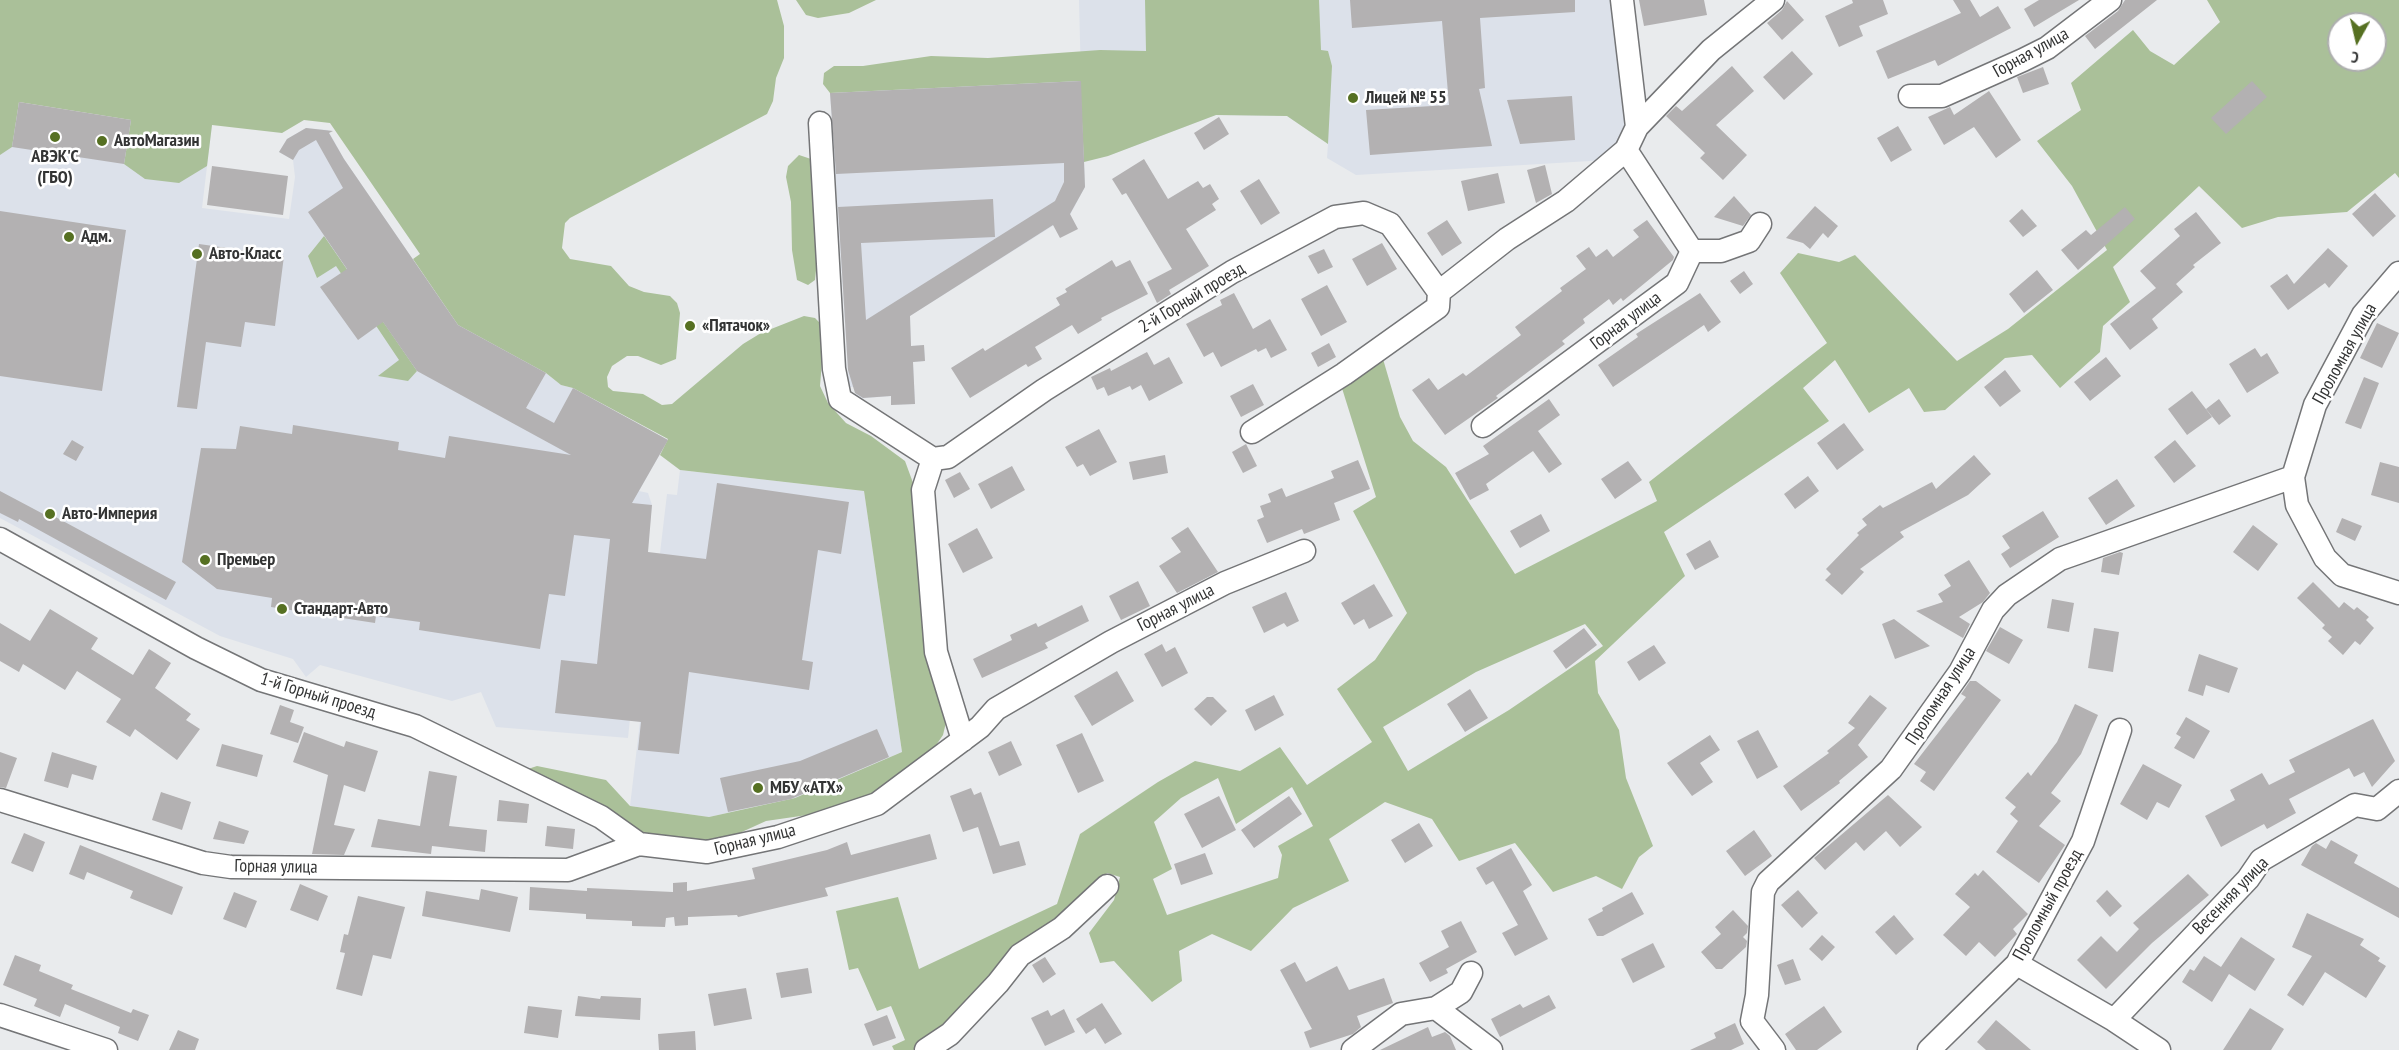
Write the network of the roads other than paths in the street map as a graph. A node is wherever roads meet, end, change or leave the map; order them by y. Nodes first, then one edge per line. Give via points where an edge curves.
1 (1622, 0) edge
2 (1773, 0) edge
3 (2110, 0) edge
4 (1910, 96) dead end
5 (820, 123) dead end
6 (1637, 127) junction
7 (1626, 150) junction
8 (1760, 224) dead end
9 (1692, 251) junction
10 (2399, 273) edge
11 (1439, 292) junction
12 (1483, 426) dead end
13 (1252, 432) dead end
14 (933, 459) junction
15 (2293, 477) junction
16 (0, 539) edge
17 (1305, 551) dead end
18 (2399, 593) edge
19 (2120, 730) dead end
20 (963, 740) junction
21 (2399, 791) edge
22 (0, 800) edge
23 (639, 844) junction
24 (1107, 886) dead end
25 (2018, 964) junction
26 (1471, 973) dead end
27 (1436, 1008) junction
28 (0, 1015) edge
29 (2114, 1020) junction
30 (106, 1050) edge
31 (926, 1050) edge
32 (1353, 1050) edge
33 (1491, 1050) edge
34 (1774, 1050) edge
35 (1929, 1050) edge
36 (2159, 1050) edge

1 - 6 street
2 - 6 street via 1711,50
3 - 4 street, Горная улица via 2071,32 2023,60 1942,96
5 - 14 street via 834,369 840,399
6 - 7 street
7 - 9 street
7 - 11 street via 1566,201 1507,239
8 - 9 street via 1749,241 1721,251
9 - 12 street, Горная улица via 1677,283
10 - 15 street, Проломная улица via 2363,315 2319,397
11 - 13 street via 1438,307 1344,374
11 - 14 street, 2-й Горный проезд via 1390,224 1364,213 1335,217 1232,272 1044,390 948,457
14 - 20 street via 923,490 936,652
15 - 18 street, Проломная улица via 2297,505 2325,558 2342,575
15 - 34 street, Проломная улица via 2060,560 2000,603 1960,672 1891,769 1768,882 1763,892 1752,1021
16 - 23 street, 1-й Горный проезд via 261,680 415,726 601,818
17 - 20 street, Горная улица via 1225,582 1111,642 996,709
19 - 25 street, Проломный проезд via 2083,841
20 - 23 street, Горная улица via 877,804 778,837 706,852
21 - 29 street, Весенняя улица via 2377,809 2355,805 2261,860 2248,879
22 - 23 street, Горная улица via 203,863 231,867 568,870
24 - 31 street via 1062,928 1020,955 950,1034
25 - 29 street
25 - 35 street, Проломный проезд
26 - 27 street via 1461,992
27 - 32 street via 1401,1014
27 - 33 street
28 - 30 street
29 - 36 street

